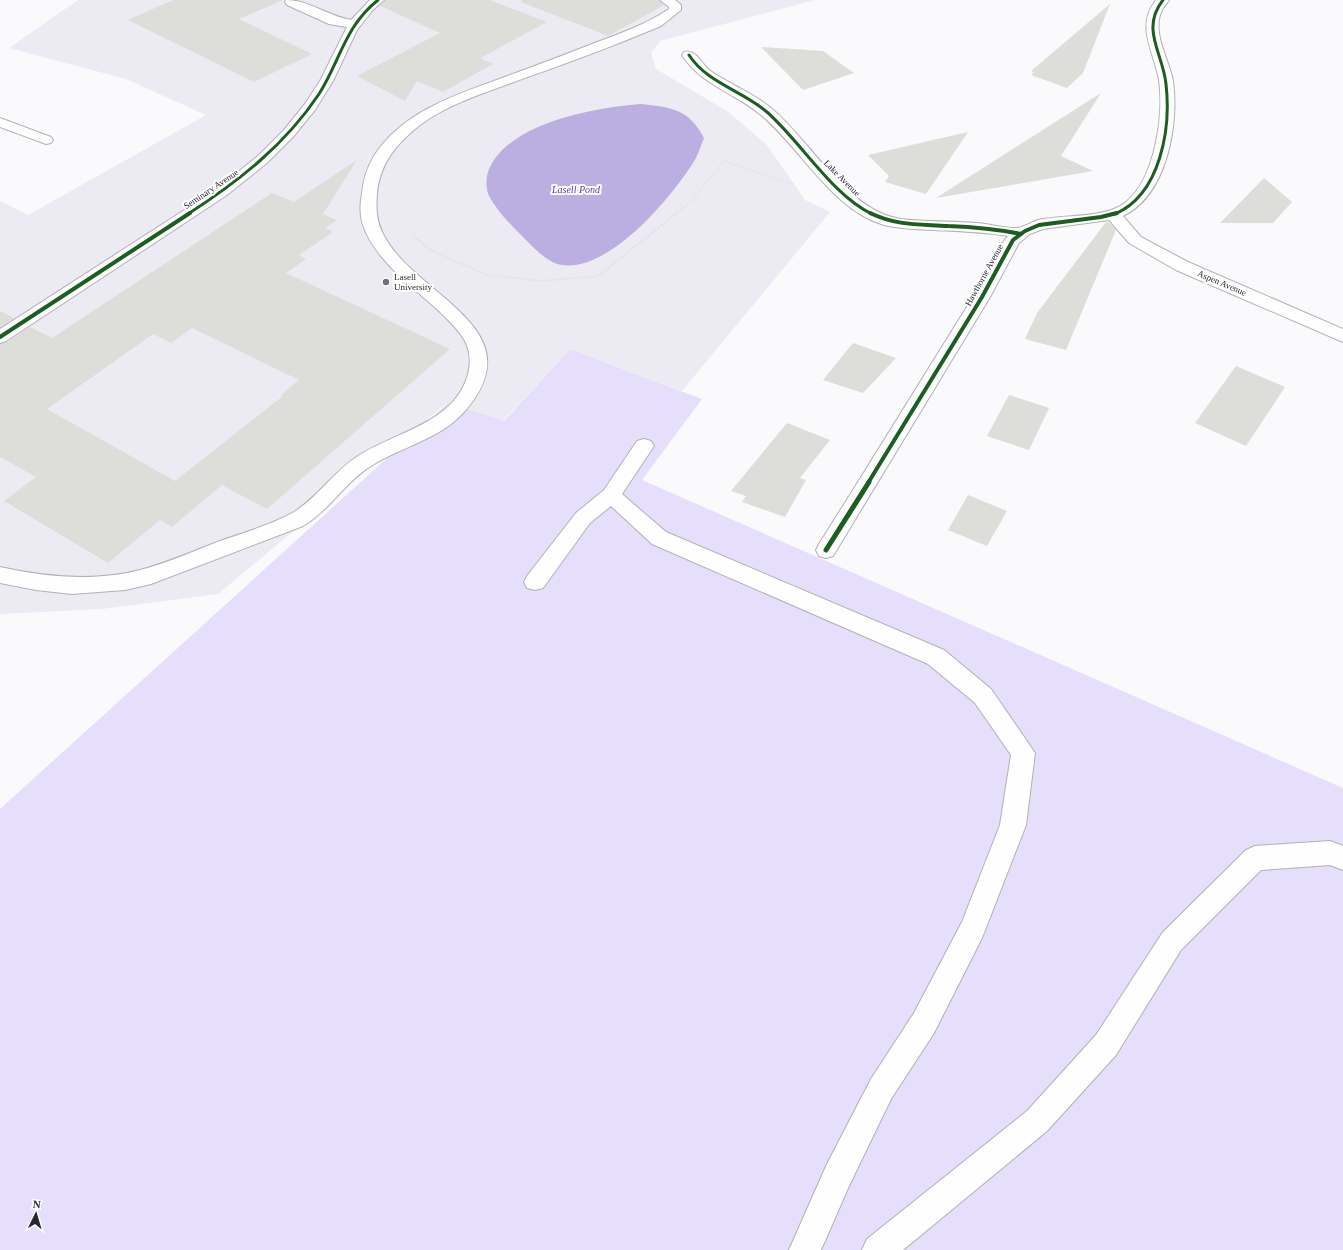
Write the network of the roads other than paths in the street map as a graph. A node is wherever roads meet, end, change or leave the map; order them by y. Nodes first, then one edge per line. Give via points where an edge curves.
1 (378, 0) edge
2 (666, 0) edge
3 (1163, 0) edge
4 (291, 2) dead end
5 (355, 24) junction
6 (689, 55) dead end
7 (0, 122) edge
8 (46, 140) dead end
9 (1112, 214) junction
10 (1021, 234) junction
11 (1343, 336) edge
12 (0, 337) edge
13 (644, 446) dead end
14 (611, 495) junction
15 (826, 550) dead end
16 (0, 575) edge
17 (535, 582) dead end
18 (1343, 858) edge
19 (805, 1250) edge
20 (878, 1250) edge

1 - 5 street, Seminary Avenue via 366,9
2 - 16 street via 675,5 675,10 656,23 474,93 428,114 398,136 378,163 372,175 368,206 375,234 391,256 465,328 478,351 479,362 474,383 465,399 450,414 425,432 365,460 318,504 289,524 143,578 121,583 76,586 22,581
3 - 9 street, Hawthorne Avenue via 1152,18 1157,50 1165,73 1167,94 1160,154 1151,177 1136,201 1127,209
4 - 5 street via 334,21
5 - 12 street, Seminary Avenue via 313,103 279,145 256,166 222,192
6 - 10 street, Lake Avenue via 700,70 766,111 832,181 858,206 871,214 905,224 991,229
7 - 8 street
9 - 10 street, Hawthorne Avenue via 1039,226
9 - 11 street, Aspen Avenue via 1135,240 1182,266
10 - 15 street, Hawthorne Avenue via 1006,249 992,279 902,430
13 - 14 street
14 - 17 street via 584,518
14 - 19 street via 659,538 936,657 983,696 1023,753 1013,824 973,929 924,1023 881,1088
18 - 20 street via 1330,852 1255,858 1172,941 1106,1045 1037,1120

